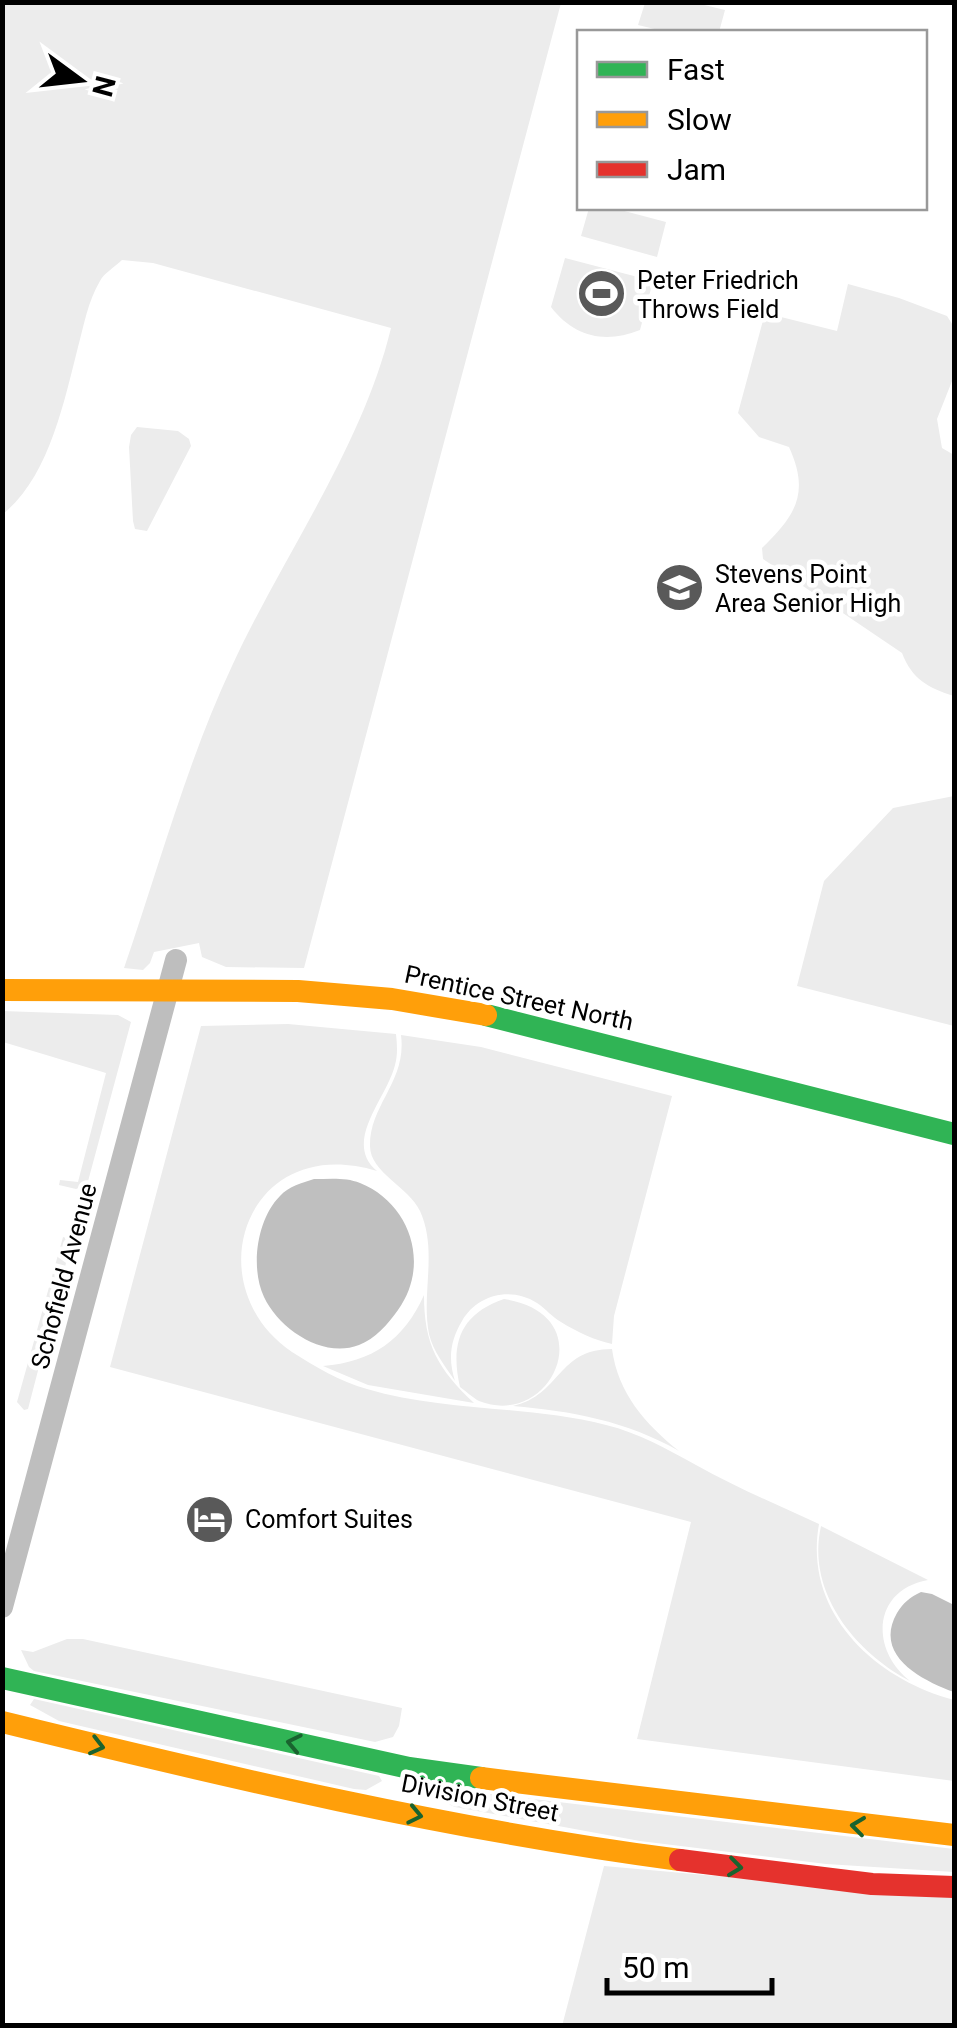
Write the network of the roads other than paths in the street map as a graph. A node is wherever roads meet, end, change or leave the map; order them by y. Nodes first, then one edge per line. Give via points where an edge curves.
1 (176, 960) dead end
2 (2, 990) edge
3 (168, 993) junction
4 (954, 1134) edge
5 (2, 1606) edge
6 (2, 1678) edge
7 (2, 1722) edge
8 (954, 1835) edge
9 (954, 1887) edge

1 - 3 street, Schofield Avenue
2 - 3 main road, Prentice Street North
3 - 4 main road, Prentice Street North via 298,990 508,1019
3 - 5 street, Schofield Avenue
8 -> 6 main road, Division Street via 408,1768
7 -> 9 main road, Division Street via 474,1828 667,1858

